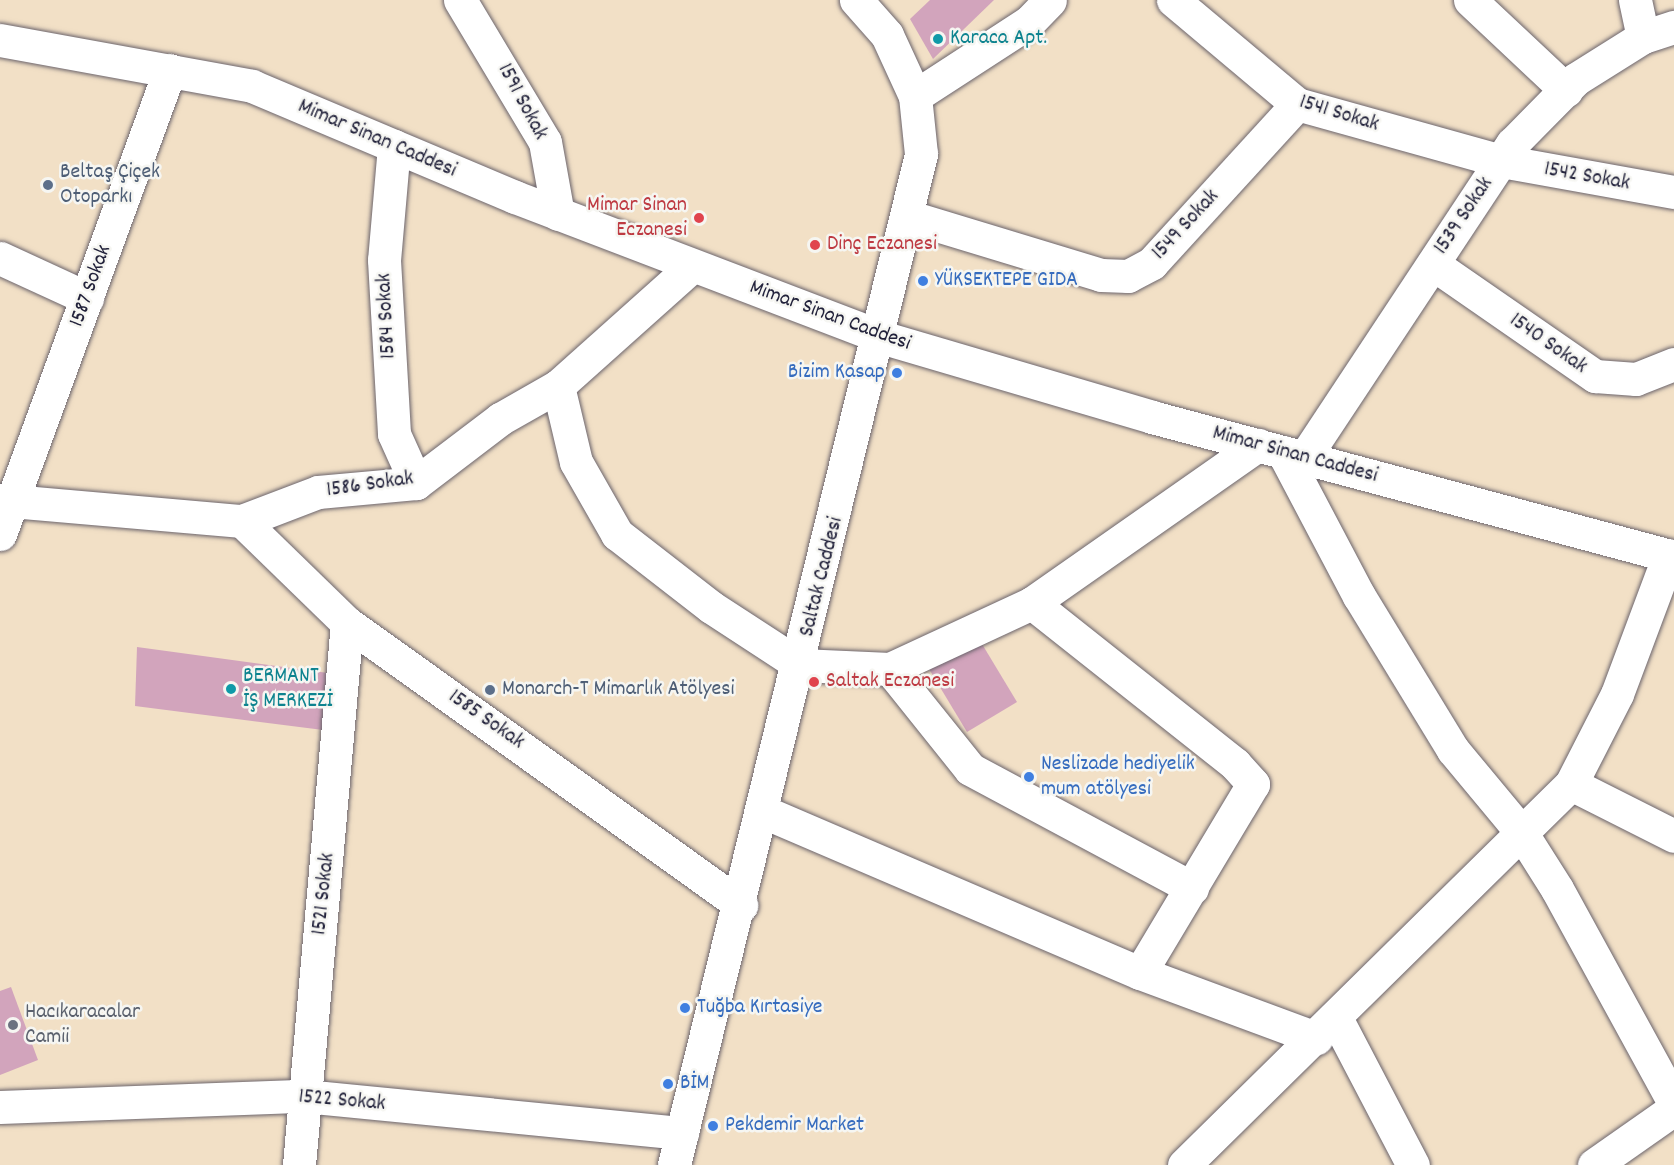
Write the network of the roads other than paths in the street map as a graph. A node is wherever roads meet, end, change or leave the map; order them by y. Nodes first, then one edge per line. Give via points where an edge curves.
1 (460, 0) edge
2 (856, 0) edge
3 (1050, 0) edge
4 (1173, 0) edge
5 (1470, 0) edge
6 (1635, 0) edge
7 (1674, 27) edge
8 (1643, 37) junction
9 (0, 40) edge
10 (170, 70) junction
11 (1566, 90) junction
12 (915, 96) junction
13 (1297, 104) junction
14 (394, 146) junction
15 (1501, 161) junction
16 (1674, 192) edge
17 (558, 214) junction
18 (907, 216) junction
19 (0, 258) edge
20 (1432, 264) junction
21 (692, 266) junction
22 (87, 298) junction
23 (881, 337) junction
24 (1674, 364) edge
25 (558, 386) junction
26 (1281, 452) junction
27 (416, 483) junction
28 (6, 501) edge
29 (242, 521) junction
30 (0, 534) edge
31 (1671, 556) edge
32 (1032, 603) junction
33 (347, 623) junction
34 (800, 665) junction
35 (890, 669) junction
36 (1571, 784) junction
37 (764, 812) junction
38 (1521, 832) junction
39 (1674, 836) edge
40 (1192, 888) junction
41 (741, 905) junction
42 (1140, 973) junction
43 (1326, 1028) junction
44 (304, 1096) junction
45 (1674, 1103) edge
46 (0, 1107) edge
47 (1674, 1109) edge
48 (682, 1133) junction
49 (299, 1165) edge
50 (674, 1165) edge
51 (1184, 1165) edge
52 (1413, 1165) edge
53 (1594, 1165) edge

1 - 17 street, 1591 Sokak via 545,142
2 - 12 street, Saltak Caddesi via 887,35
3 - 12 street via 1029,22
4 - 13 street, 1541 Sokak
5 - 11 street
6 - 8 street
7 - 8 street, 1539 Sokak
8 - 11 street, 1539 Sokak
9 - 10 street, Mimar Sinan Caddesi
10 - 14 street, Mimar Sinan Caddesi via 252,86
10 - 22 street, 1587 Sokak
11 - 15 street, 1539 Sokak
12 - 18 street, Saltak Caddesi via 921,154
13 - 15 street, 1541 Sokak
13 - 18 street, 1549 Sokak via 1152,263 1128,276 1101,275
14 - 17 street, Mimar Sinan Caddesi
14 - 27 street, 1584 Sokak via 384,260 393,422
15 - 16 street, 1542 Sokak
15 - 20 street, 1539 Sokak
17 - 21 street, Mimar Sinan Caddesi
18 - 23 street, Saltak Caddesi
19 - 22 street
20 - 24 street, 1540 Sokak via 1595,376 1636,379
20 - 26 street, 1539 Sokak
21 - 23 street, Mimar Sinan Caddesi
21 - 25 street, 1586 Sokak
22 - 28 street, 1587 Sokak
23 - 26 street, Mimar Sinan Caddesi
23 - 34 street, Saltak Caddesi
25 - 27 street, 1586 Sokak via 500,419
25 - 34 street via 576,462 617,534 711,607
26 - 31 street, Mimar Sinan Caddesi
26 - 32 street
26 - 38 street via 1359,596 1453,750
27 - 29 street, 1586 Sokak via 318,492
28 - 29 street, 1586 Sokak
28 - 30 street
29 - 33 street, 1585 Sokak
31 - 36 street via 1617,694
32 - 35 street
32 - 40 street via 1235,764 1253,784
33 - 41 street, 1585 Sokak
33 - 44 street, 1521 Sokak
34 - 35 street
34 - 37 street, Saltak Caddesi
35 - 40 street via 970,769
36 - 38 street
36 - 39 street
37 - 41 street, Saltak Caddesi
37 - 42 street
38 - 43 street
38 - 45 street via 1606,973
40 - 42 street
41 - 48 street, Saltak Caddesi
42 - 43 street
43 - 51 street
43 - 52 street
44 - 46 street, 1522 Sokak
44 - 48 street, 1522 Sokak
44 - 49 street, 1521 Sokak
47 - 53 street
48 - 50 street, Saltak Caddesi

